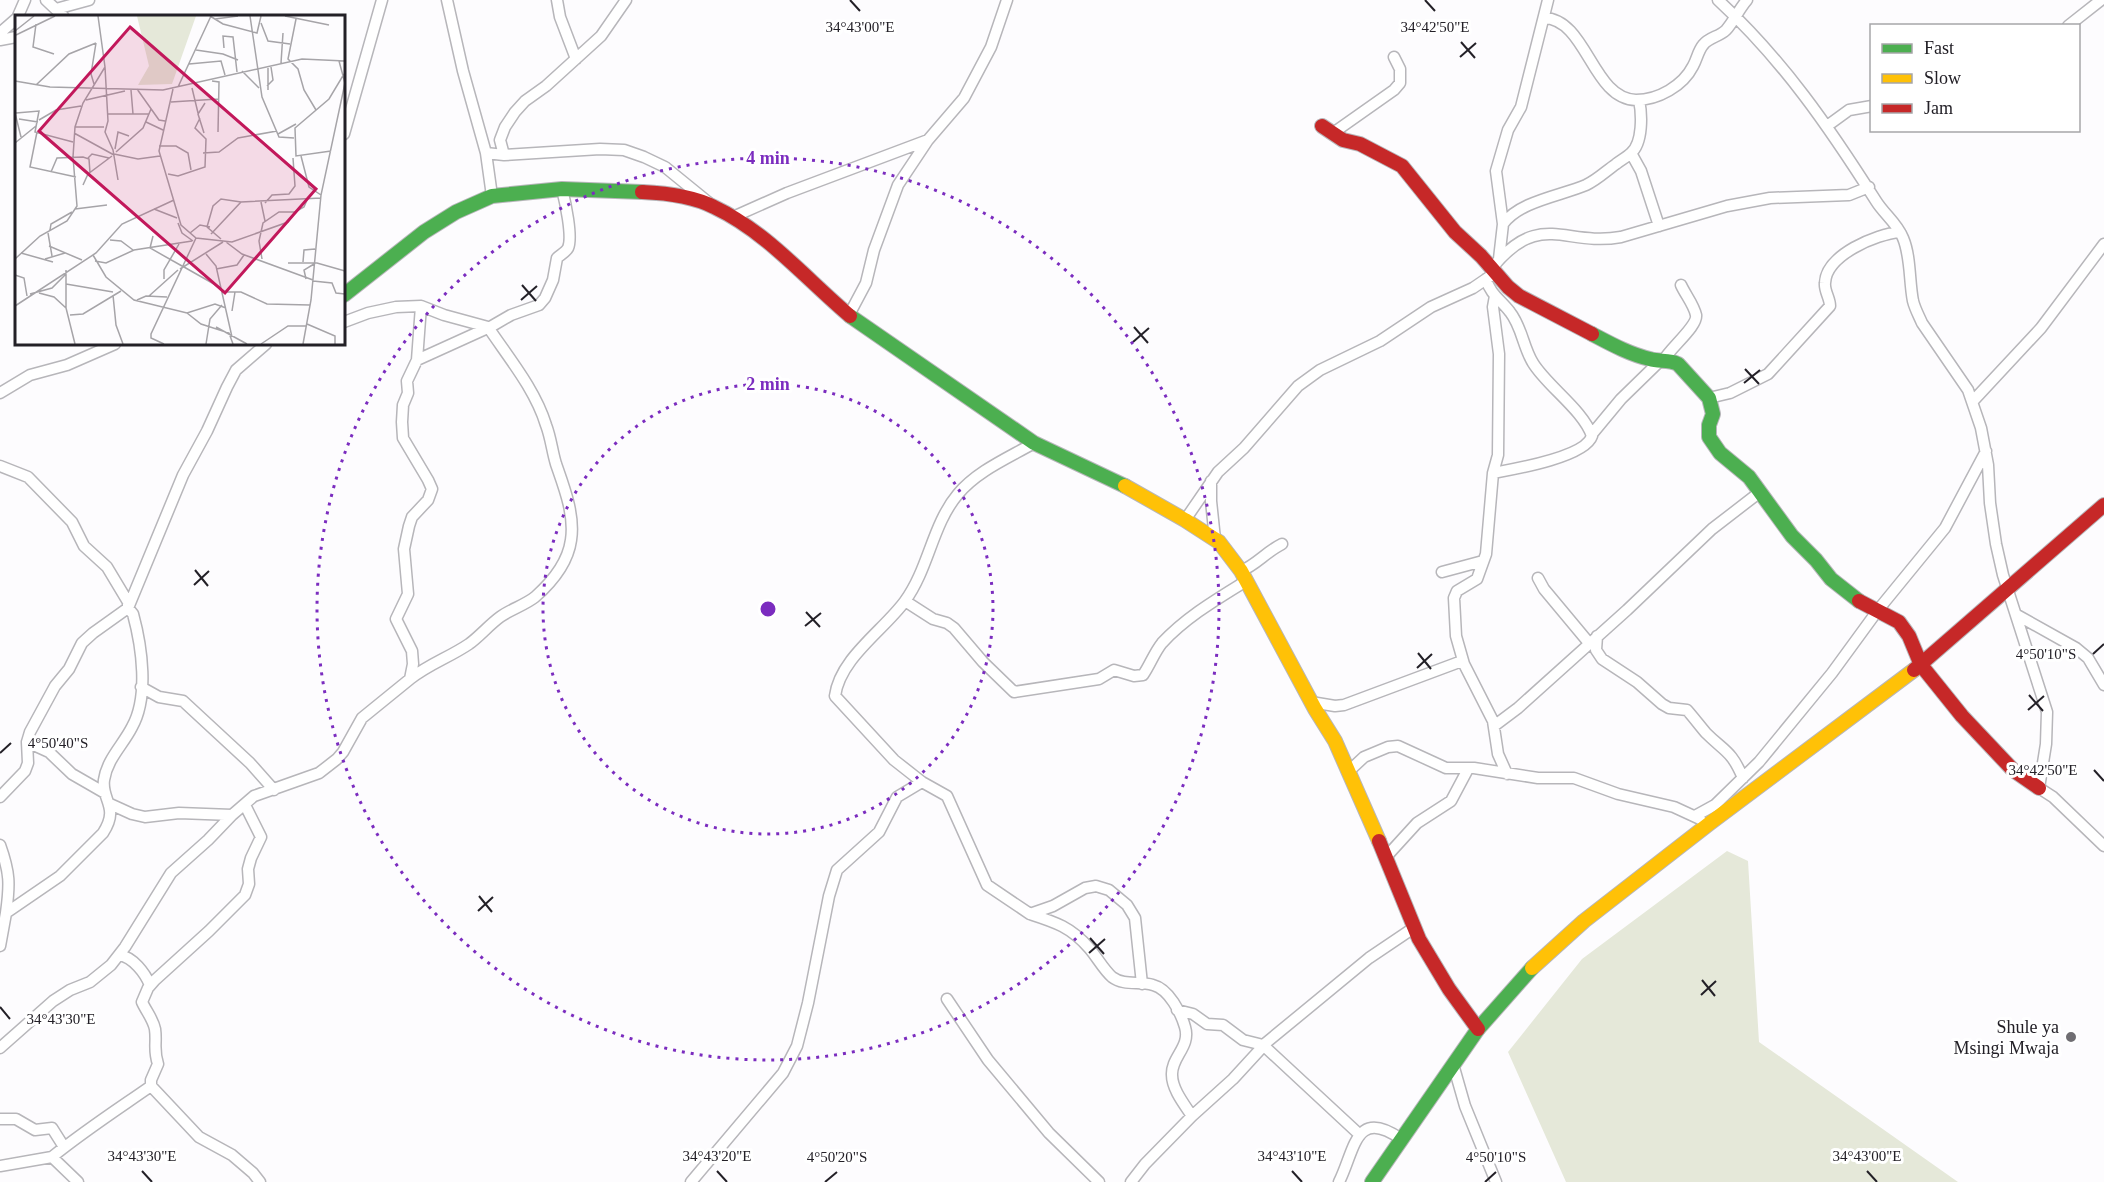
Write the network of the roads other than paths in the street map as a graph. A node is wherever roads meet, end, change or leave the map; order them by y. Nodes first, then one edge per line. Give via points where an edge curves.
1 (25, 0) edge
2 (46, 0) edge
3 (89, 0) edge
4 (382, 0) edge
5 (447, 0) edge
6 (557, 0) edge
7 (626, 0) edge
8 (1007, 0) edge
9 (1548, 0) edge
10 (1718, 0) edge
11 (1747, 0) edge
12 (2101, 0) edge
13 (60, 13) edge
14 (18, 15) edge
15 (1735, 16) junction
16 (1544, 18) junction
17 (15, 20) edge
18 (2071, 24) edge
19 (0, 33) edge
20 (15, 37) edge
21 (0, 40) edge
22 (1394, 57) dead end
23 (576, 59) junction
24 (1639, 100) junction
25 (1870, 106) edge
26 (1827, 126) junction
27 (345, 130) edge
28 (1328, 130) joint
29 (928, 140) junction
30 (486, 153) junction
31 (1631, 153) junction
32 (504, 154) junction
33 (1869, 187) junction
34 (562, 189) junction
35 (492, 196) junction
36 (713, 206) junction
37 (733, 217) junction
38 (1503, 224) junction
39 (1659, 226) junction
40 (1900, 232) junction
41 (2104, 244) edge
42 (1493, 270) junction
43 (1681, 285) dead end
44 (345, 294) edge
45 (1495, 296) junction
46 (421, 306) junction
47 (849, 315) junction
48 (345, 322) edge
49 (488, 327) junction
50 (110, 345) edge
51 (265, 345) edge
52 (95, 348) edge
53 (417, 360) junction
54 (1662, 361) junction
55 (0, 393) edge
56 (1708, 398) junction
57 (1972, 401) junction
58 (1592, 434) junction
59 (1034, 443) junction
60 (1986, 451) junction
61 (0, 466) edge
62 (1493, 473) junction
63 (1211, 481) junction
64 (1760, 492) junction
65 (2104, 505) edge
66 (1185, 520) junction
67 (1215, 540) junction
68 (1281, 544) dead end
69 (1483, 561) junction
70 (1442, 572) dead end
71 (1244, 576) junction
72 (1538, 578) dead end
73 (2008, 588) junction
74 (905, 601) junction
75 (128, 608) junction
76 (1878, 610) junction
77 (2016, 615) junction
78 (1593, 640) junction
79 (1462, 661) junction
80 (1921, 665) junction
81 (410, 678) junction
82 (2104, 685) edge
83 (141, 687) junction
84 (1311, 702) junction
85 (1494, 726) junction
86 (27, 742) junction
87 (1468, 769) junction
88 (1349, 771) junction
89 (1507, 774) junction
90 (1743, 778) junction
91 (922, 782) junction
92 (2039, 788) junction
93 (274, 790) junction
94 (105, 793) junction
95 (0, 797) edge
96 (110, 804) junction
97 (245, 804) junction
98 (232, 815) junction
99 (1695, 816) junction
100 (1710, 823) junction
101 (0, 845) edge
102 (2104, 846) edge
103 (1386, 857) junction
104 (6, 913) junction
105 (1030, 914) junction
106 (1415, 927) junction
107 (0, 946) edge
108 (119, 955) junction
109 (1142, 984) junction
110 (150, 985) junction
111 (946, 999) dead end
112 (1177, 1010) junction
113 (1478, 1029) junction
114 (1263, 1045) junction
115 (0, 1048) edge
116 (1453, 1064) junction
117 (151, 1086) junction
118 (1192, 1116) junction
119 (0, 1119) edge
120 (1360, 1135) junction
121 (1401, 1139) junction
122 (64, 1147) junction
123 (52, 1157) junction
124 (0, 1166) edge
125 (78, 1182) edge
126 (260, 1182) edge
127 (691, 1182) edge
128 (1099, 1182) edge
129 (1131, 1182) edge
130 (1339, 1182) edge
131 (1372, 1182) edge
132 (1496, 1182) edge

1 - 14 street
2 - 13 street
3 - 13 street
4 - 27 street
5 - 30 street
6 - 23 street
7 - 23 street via 601,36
8 - 29 street via 991,47 968,92
9 - 16 street
10 - 15 street
11 - 15 street
12 - 18 street
15 - 24 street via 1725,31 1702,46 1681,82 1662,94
15 - 26 street via 1776,58
16 - 24 street via 1555,18 1563,24 1619,95
16 - 38 street via 1521,107 1508,130 1496,171
17 - 19 street
20 - 21 street
22 - 28 street via 1400,69 1400,83 1394,90
23 - 32 street via 514,112 500,140
24 - 31 street via 1641,125
25 - 26 street via 1849,110
26 - 33 street
28 - 42 street via 1402,166 1439,214
29 - 37 street
29 - 47 street via 898,185 866,284
30 - 32 street
30 - 35 street
31 - 38 street via 1590,183 1529,205
31 - 39 street
32 - 36 street via 624,150 665,167
33 - 39 street via 1849,195 1770,198
33 - 40 street
34 - 35 street
34 - 36 street via 667,193
34 - 49 street via 568,210 569,243 557,258 545,298 539,305
35 - 44 street via 424,232
36 - 37 street
37 - 47 street via 759,234
38 - 42 street
39 - 42 street via 1604,240 1557,233 1533,236 1521,240
40 - 56 street via 1860,245 1831,266 1825,282 1829,308 1770,373 1730,393
40 - 57 street via 1919,317
41 - 57 street via 2035,335
42 - 45 street via 1490,290
42 - 54 street via 1532,304 1622,350
42 - 63 street via 1473,288 1431,307 1380,341 1307,378
43 - 54 street via 1695,310 1696,321
45 - 58 street via 1515,320 1536,369
45 - 62 street via 1492,307 1498,354 1498,444
46 - 48 street via 396,307
46 - 49 street
46 - 53 street
47 - 59 street
49 - 53 street
49 - 81 street via 547,425 567,496 572,537 561,566 532,599 499,617 471,643
50 - 52 street
51 - 75 street via 237,370 227,387 183,475
52 - 55 street via 67,365 30,375
53 - 81 street via 403,405 403,438 432,489 428,500 412,517 404,549 409,588 396,619 412,651
54 - 56 street via 1678,364
54 - 58 street via 1621,399
56 - 64 street via 1713,414 1708,431 1710,440
57 - 60 street
58 - 62 street via 1586,444 1569,453
59 - 66 street via 1116,481
59 - 74 street via 986,471 958,494 941,519 926,562
60 - 73 street via 1993,531
60 - 76 street via 1946,528
61 - 75 street via 28,477 72,522 84,546 111,572
62 - 69 street
63 - 66 street
63 - 67 street
64 - 76 street via 1792,536 1831,579 1857,600
64 - 78 street via 1712,530
65 - 73 street
66 - 67 street
67 - 71 street
68 - 71 street
69 - 70 street
69 - 79 street via 1475,582 1457,591 1454,598
71 - 74 street via 1179,626 1156,651 1143,675 1114,670 1099,679 1017,693 983,663 954,628
71 - 84 street
72 - 78 street
73 - 77 street
73 - 80 street
74 - 91 street via 854,656 835,696 894,760
75 - 83 street via 138,636
75 - 86 street via 82,643 35,721
76 - 80 street via 1906,632
76 - 90 street via 1772,748
77 - 82 street via 2076,648 2088,658
77 - 92 street via 2047,712
78 - 85 street
78 - 90 street via 1602,659 1662,704 1687,710 1730,753
79 - 84 street via 1344,705
79 - 85 street
80 - 92 street via 2005,762
80 - 100 street
81 - 93 street via 362,718 343,752 332,763 319,773
83 - 93 street via 159,697 183,701
83 - 94 street via 139,713 108,766 103,782
84 - 88 street
85 - 89 street via 1498,754
86 - 94 street via 49,752 72,774
86 - 95 street via 27,766
87 - 88 street via 1446,768 1398,746 1364,757
87 - 89 street
87 - 103 street via 1450,801 1417,823
88 - 103 street
89 - 99 street via 1581,780
90 - 99 street via 1715,805
91 - 105 street via 947,796 987,885
91 - 127 street via 897,797 879,832 837,870 797,1046 783,1073
92 - 102 street
93 - 97 street via 254,796
94 - 96 street
96 - 98 street via 145,817 178,813
96 - 104 street via 104,833 60,876
97 - 98 street
97 - 110 street via 261,837 251,858 245,895
98 - 108 street via 171,873
99 - 100 street
100 - 113 street via 1536,963
101 - 104 street via 9,876
103 - 106 street
104 - 107 street
105 - 109 street via 1062,924 1113,977
105 - 109 street via 1085,888 1109,890 1135,918
106 - 113 street via 1437,969
106 - 114 street via 1369,958
108 - 110 street via 136,964
108 - 115 street via 90,982 54,1000
109 - 112 street via 1160,989
110 - 117 street via 142,1001 155,1032 158,1064
111 - 128 street via 1008,1084 1049,1133
112 - 114 street via 1193,1014 1207,1024 1223,1025 1243,1040
112 - 118 street via 1187,1040 1172,1074
113 - 116 street
114 - 118 street
114 - 120 street
116 - 121 street
116 - 132 street via 1465,1106
117 - 122 street
117 - 126 street via 199,1137 232,1155
118 - 129 street
119 - 122 street via 16,1119 35,1130 52,1128
120 - 121 street via 1374,1126
120 - 130 street
121 - 131 street
122 - 123 street
123 - 124 street
123 - 125 street

